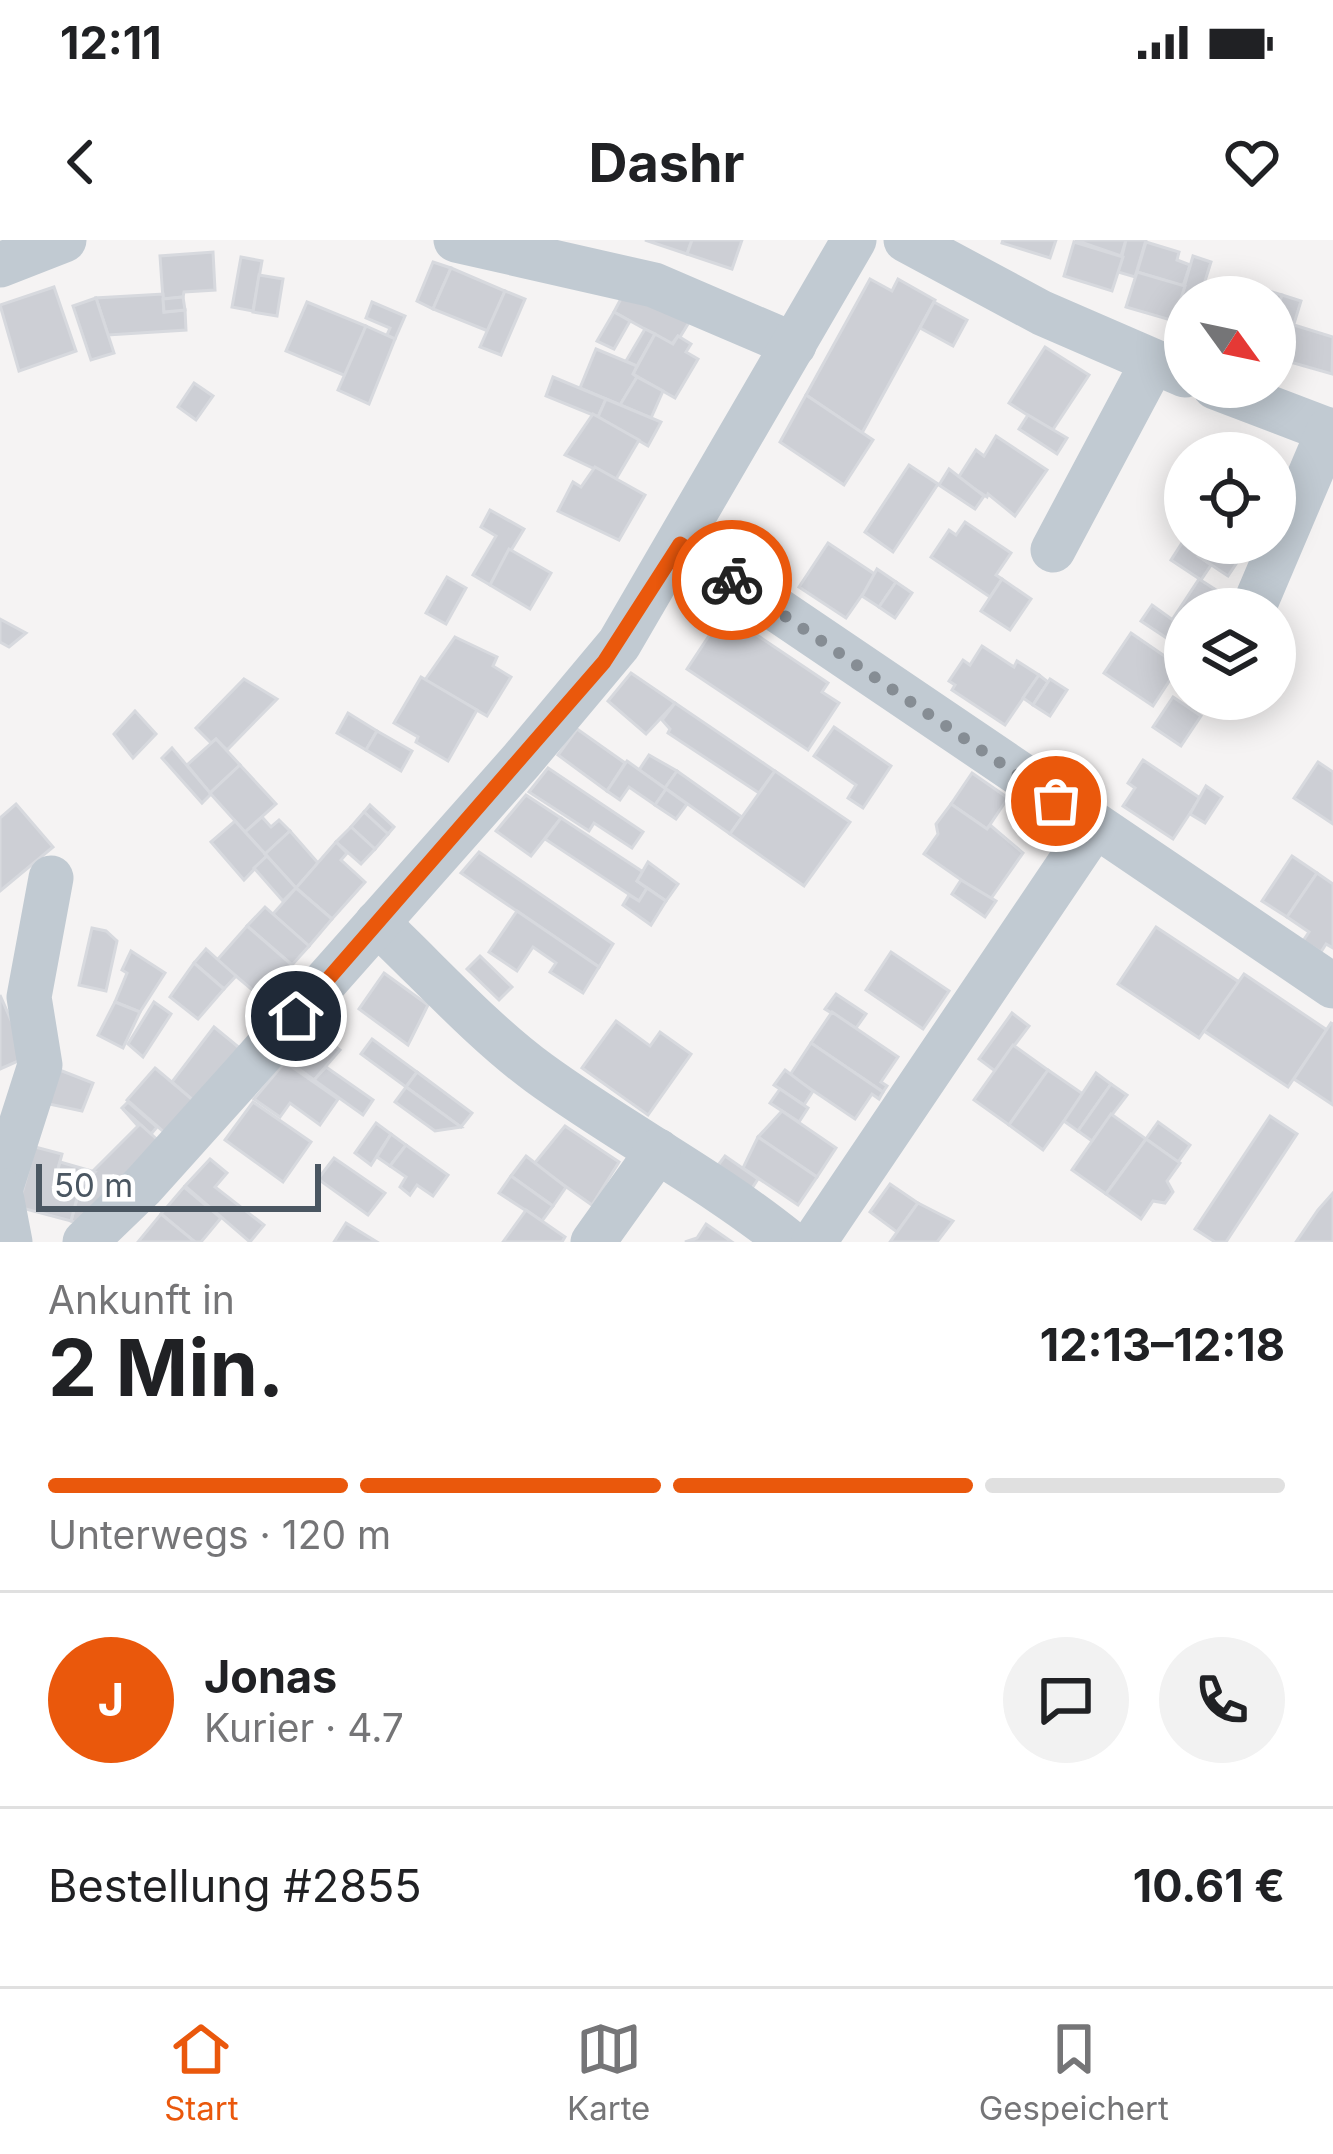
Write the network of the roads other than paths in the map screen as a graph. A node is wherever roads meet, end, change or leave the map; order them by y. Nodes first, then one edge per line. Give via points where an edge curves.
1 (64, 240) edge
2 (456, 240) edge
3 (854, 240) edge
4 (906, 240) edge
5 (0, 265) edge
6 (794, 345) junction
7 (1164, 366) edge
8 (1164, 376) edge
9 (1270, 408) edge
10 (1331, 431) edge
11 (680, 544) junction
12 (1053, 550) dead end
13 (1262, 588) edge
14 (1094, 827) junction
15 (51, 878) dead end
16 (377, 923) junction
17 (1333, 986) edge
18 (658, 1151) junction
19 (0, 1190) edge
20 (106, 1236) edge
21 (10, 1242) edge
22 (593, 1242) edge
23 (789, 1242) edge
24 (814, 1242) edge

1 - 5 street
2 - 6 street via 654,285
3 - 6 street
4 - 7 street
6 - 11 street
8 - 12 street
9 - 10 street
10 - 13 street
11 - 14 street
11 - 16 street via 604,662
14 - 17 street
14 - 24 street
15 - 19 street via 28,998 40,1065
16 - 18 street via 533,1069
16 - 20 street
18 - 22 street
18 - 23 street
19 - 21 street

